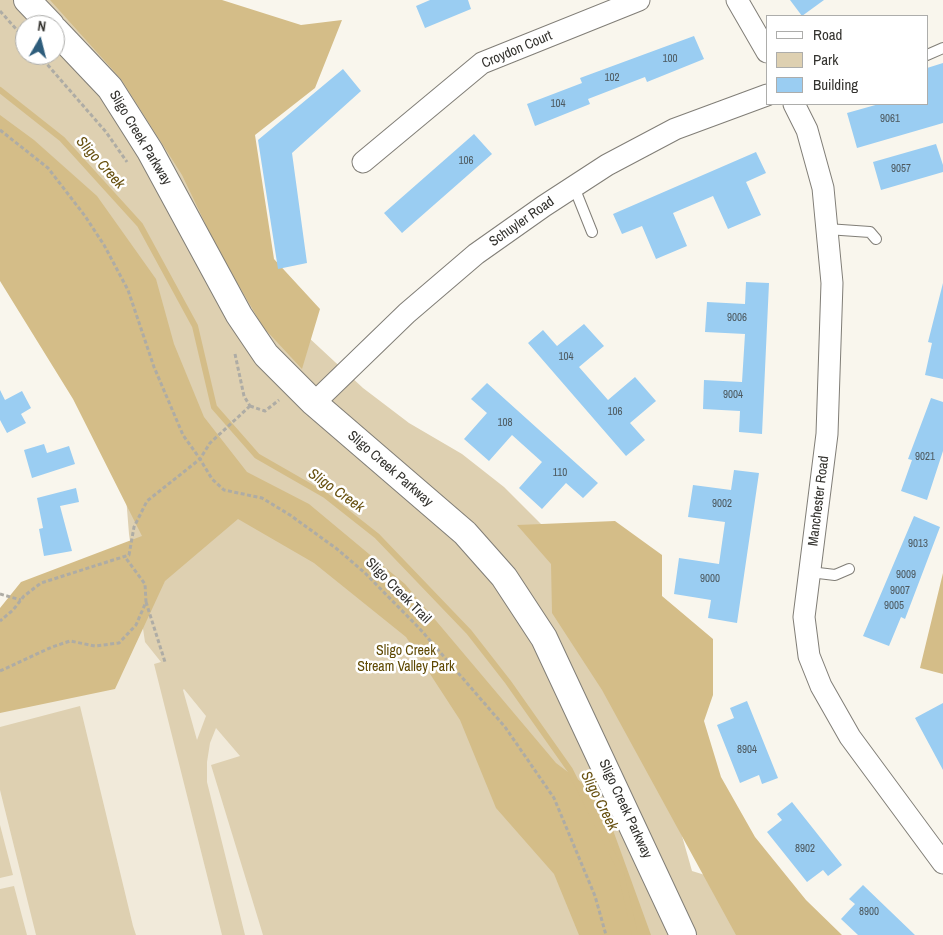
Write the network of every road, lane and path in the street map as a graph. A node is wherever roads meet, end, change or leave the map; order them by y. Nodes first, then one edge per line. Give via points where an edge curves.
1 (27, 0) edge
2 (639, 0) edge
3 (737, 0) edge
4 (0, 11) edge
5 (41, 15) edge
6 (15, 28) edge
7 (65, 41) edge
8 (943, 48) edge
9 (766, 50) edge
10 (928, 55) edge
11 (47, 65) edge
12 (54, 73) dead end
13 (766, 95) edge
14 (800, 105) edge
15 (0, 130) edge
16 (363, 162) dead end
17 (574, 187) junction
18 (827, 228) junction
19 (592, 232) dead end
20 (876, 239) dead end
21 (285, 394) dead end
22 (314, 404) junction
23 (200, 459) junction
24 (125, 557) junction
25 (849, 569) dead end
26 (810, 572) junction
27 (0, 594) edge
28 (21, 600) junction
29 (146, 602) junction
30 (0, 621) edge
31 (165, 662) dead end
32 (0, 671) edge
33 (943, 863) edge
34 (606, 935) edge
35 (683, 935) edge

1 - 5 street
2 - 16 street, Croydon Court via 482,63
3 - 9 street
4 - 6 path
7 - 22 street, Sligo Creek Parkway via 110,88 150,151 239,315 266,355
8 - 10 lane
11 - 12 path
13 - 17 street, Schuyler Road via 675,129 606,165
14 - 18 street, Manchester Road via 823,188
15 - 23 path, Sligo Creek Trail via 48,168 104,245 128,290 154,367 183,435
17 - 19 lane
17 - 22 street, Schuyler Road via 476,254 406,314
18 - 20 lane via 870,232
18 - 26 street, Manchester Road via 832,283 828,434
21 - 23 path via 265,411 250,406 210,443
22 - 35 street, Sligo Creek Parkway via 465,533 504,577 544,638
23 - 24 path via 147,501 134,527 130,553
23 - 34 path, Sligo Creek Trail via 212,479 224,490 262,498 273,504 365,573 414,622 505,727 554,798 595,896
24 - 28 path via 41,583
24 - 29 path via 145,584
25 - 26 lane via 835,575
26 - 33 street, Manchester Road via 804,617 809,656 821,686 850,738
27 - 28 path
28 - 30 path
29 - 31 path
29 - 32 path via 136,625 119,643 95,646 70,642

